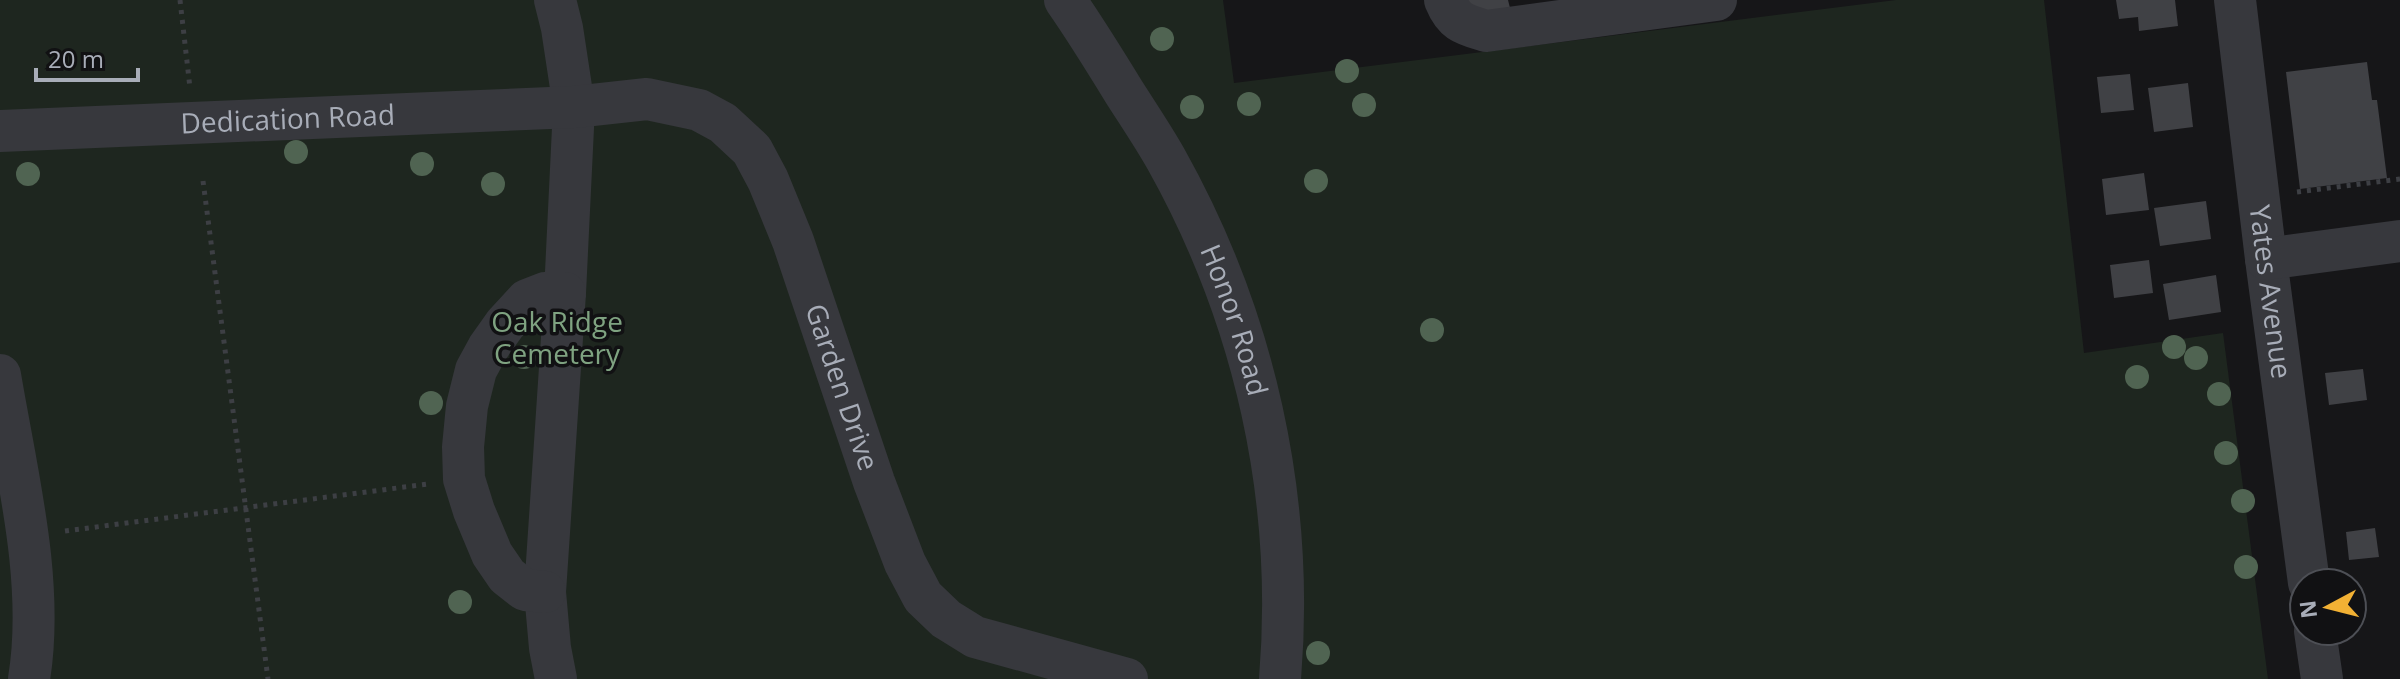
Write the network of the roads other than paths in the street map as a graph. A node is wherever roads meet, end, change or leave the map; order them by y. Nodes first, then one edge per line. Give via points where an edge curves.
1 (555, 0) edge
2 (1065, 0) edge
3 (1445, 0) edge
4 (1716, 0) edge
5 (2235, 0) edge
6 (574, 107) junction
7 (0, 131) edge
8 (2400, 241) edge
9 (2266, 259) junction
10 (565, 293) junction
11 (0, 375) edge
12 (2307, 567) edge
13 (545, 592) junction
14 (2317, 647) edge
15 (29, 679) edge
16 (556, 679) edge
17 (1127, 679) edge
18 (1280, 679) edge
19 (2322, 679) edge

1 - 6 street
2 - 18 street, Honor Road via 1166,160 1248,351 1277,491 1283,560
3 - 4 street via 1452,17 1486,31
5 - 9 street, Yates Avenue
6 - 7 street, Dedication Road
6 - 10 street
6 - 17 street, Garden Drive via 647,99 699,110 723,123 752,150 793,241 874,482 923,597 975,637
8 - 9 street
9 - 12 street, Yates Avenue
10 - 13 street
10 - 13 street via 527,300 488,348 476,370 463,447 464,479 492,554 525,590
11 - 15 street via 27,536 32,596
13 - 16 street
14 - 19 street

